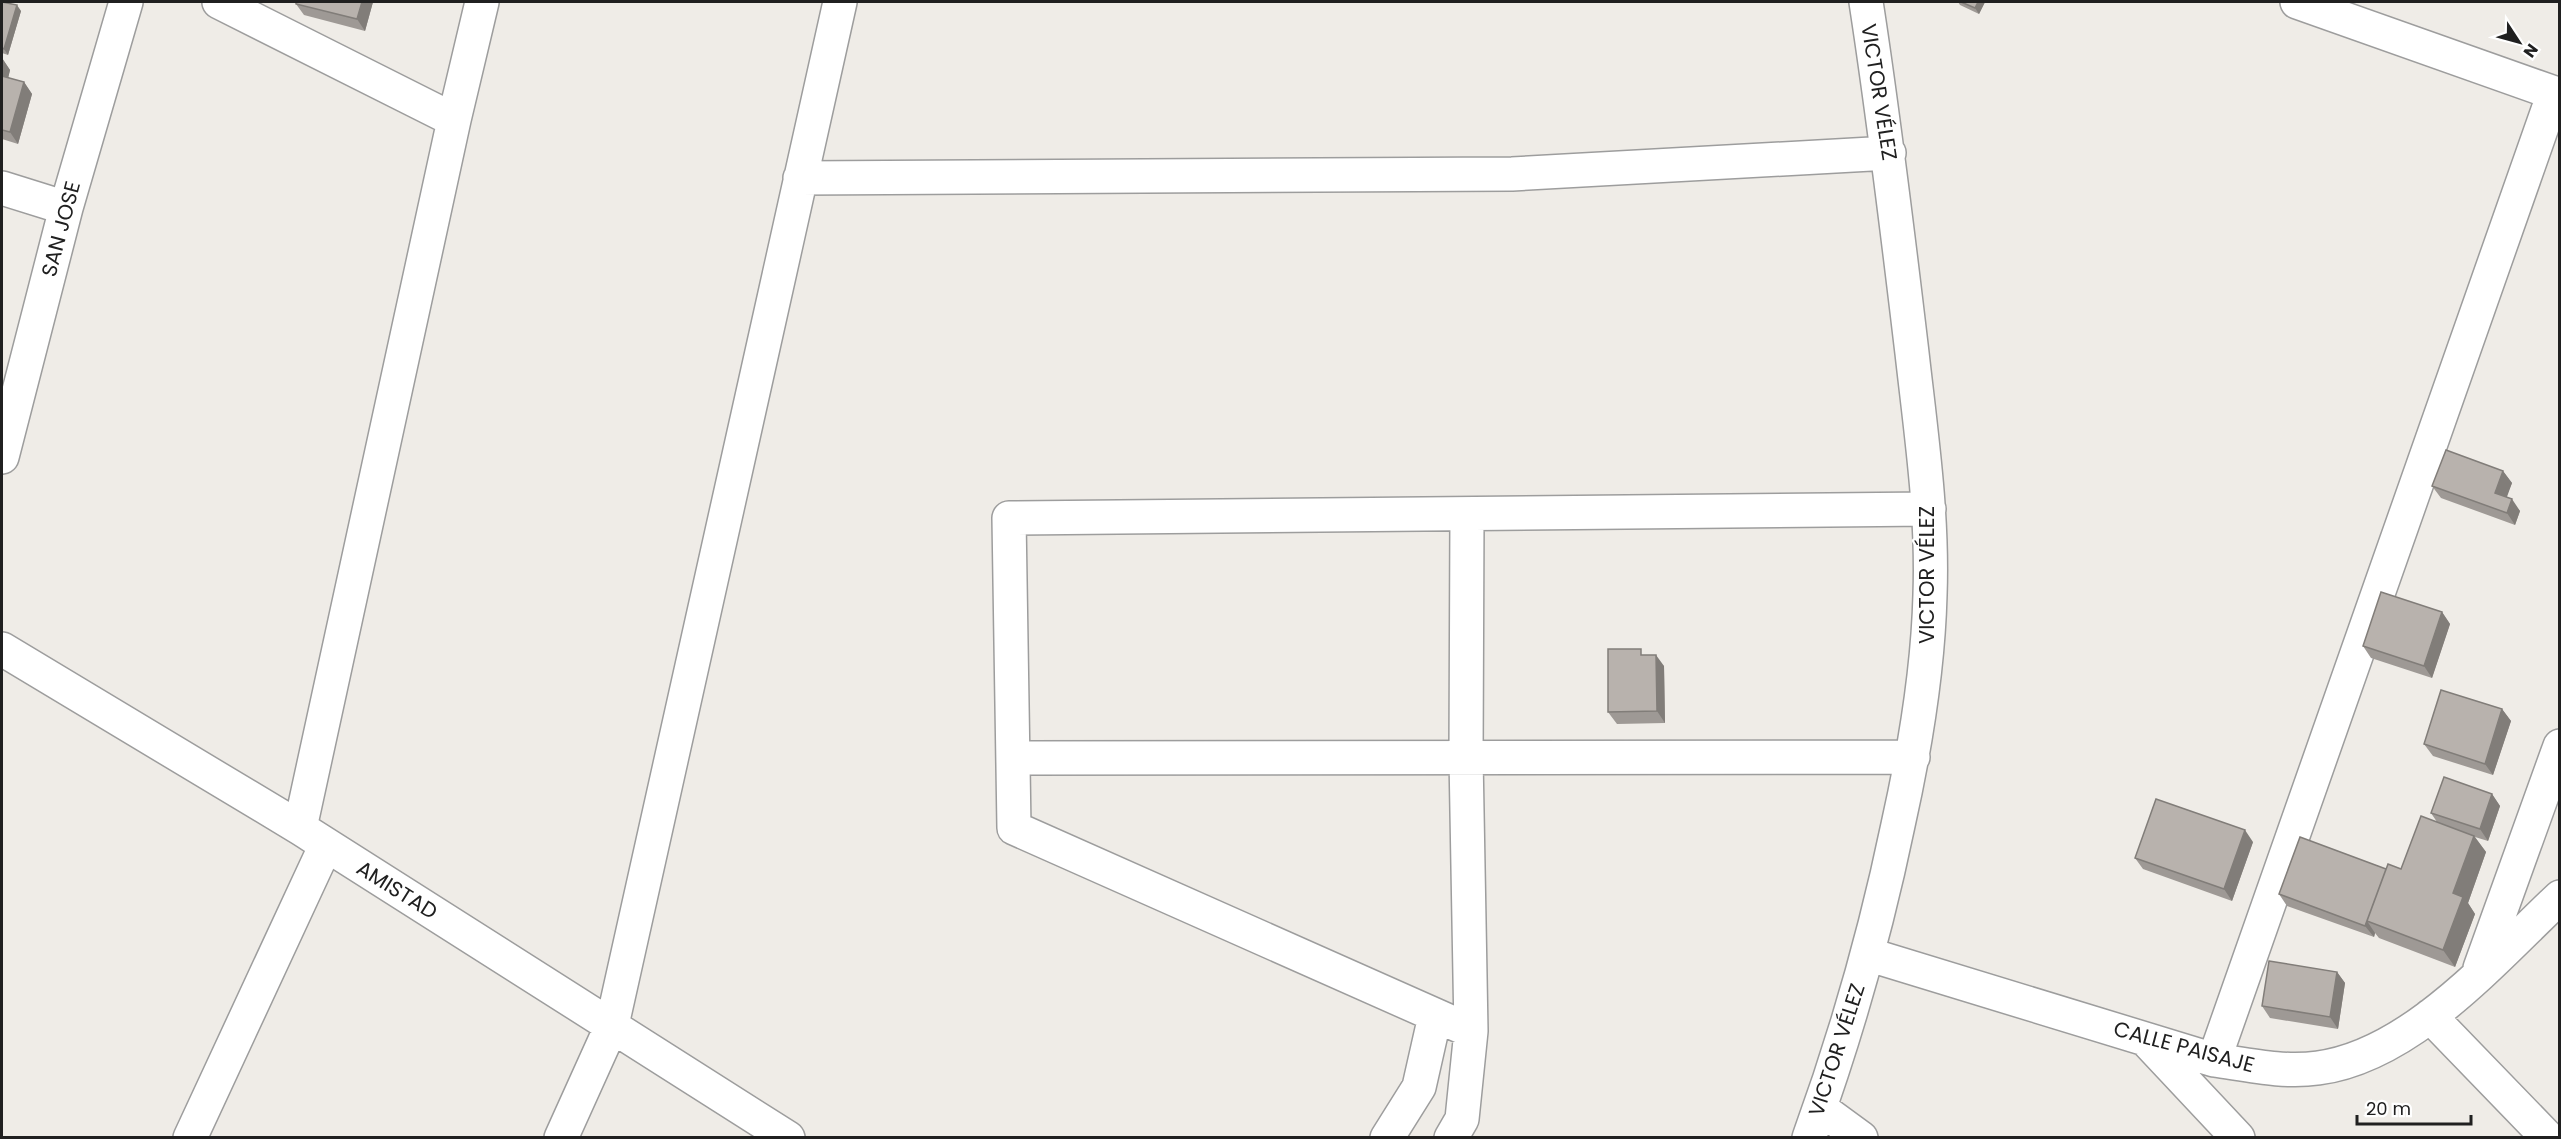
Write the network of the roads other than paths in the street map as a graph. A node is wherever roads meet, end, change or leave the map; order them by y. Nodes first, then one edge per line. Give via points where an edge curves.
1 (126, 2) edge
2 (219, 2) edge
3 (482, 2) edge
4 (840, 2) edge
5 (1866, 2) edge
6 (2297, 2) edge
7 (2368, 13) edge
8 (2557, 94) edge
9 (454, 120) junction
10 (1889, 153) junction
11 (800, 178) junction
12 (2, 188) edge
13 (66, 208) junction
14 (2, 457) edge
15 (1929, 509) junction
16 (1467, 514) junction
17 (5, 661) edge
18 (2559, 746) edge
19 (1467, 757) junction
20 (1913, 757) junction
21 (1012, 758) junction
22 (313, 837) junction
23 (2559, 897) edge
24 (1867, 954) junction
25 (2478, 975) junction
26 (1435, 1016) junction
27 (2430, 1017) junction
28 (612, 1025) junction
29 (1471, 1031) junction
30 (2145, 1039) junction
31 (2214, 1060) junction
32 (1814, 1123) edge
33 (190, 1137) edge
34 (561, 1137) edge
35 (788, 1137) edge
36 (1387, 1137) edge
37 (1451, 1137) edge
38 (1861, 1137) edge
39 (2238, 1137) edge
40 (2548, 1137) edge

1 - 13 street, SAN JOSE
2 - 9 street
3 - 9 street
4 - 11 street
5 - 10 street, VICTOR VÉLEZ
6 - 7 street
7 - 8 street
8 - 31 street
9 - 22 street
10 - 11 street via 1512,174
10 - 15 street, VICTOR VÉLEZ
11 - 28 street
12 - 13 street
13 - 14 street, SAN JOSE
15 - 16 street
15 - 20 street, VICTOR VÉLEZ via 1926,669
16 - 19 street
16 - 21 street via 1009,518
17 - 22 street, AMISTAD
18 - 25 street
19 - 20 street
19 - 21 street
19 - 29 street
20 - 24 street, VICTOR VÉLEZ
21 - 26 street via 1014,828
22 - 28 street, AMISTAD
22 - 33 street
23 - 25 street, CALLE PAISAJE
24 - 30 street, CALLE PAISAJE
24 - 32 street, VICTOR VÉLEZ
25 - 27 street, CALLE PAISAJE
26 - 29 street
26 - 36 street via 1419,1087
27 - 31 street, CALLE PAISAJE via 2366,1056 2318,1068 2270,1069
27 - 40 street
28 - 34 street
28 - 35 street, AMISTAD
29 - 37 street via 1462,1119
30 - 31 street, CALLE PAISAJE
30 - 39 street
32 - 38 street

